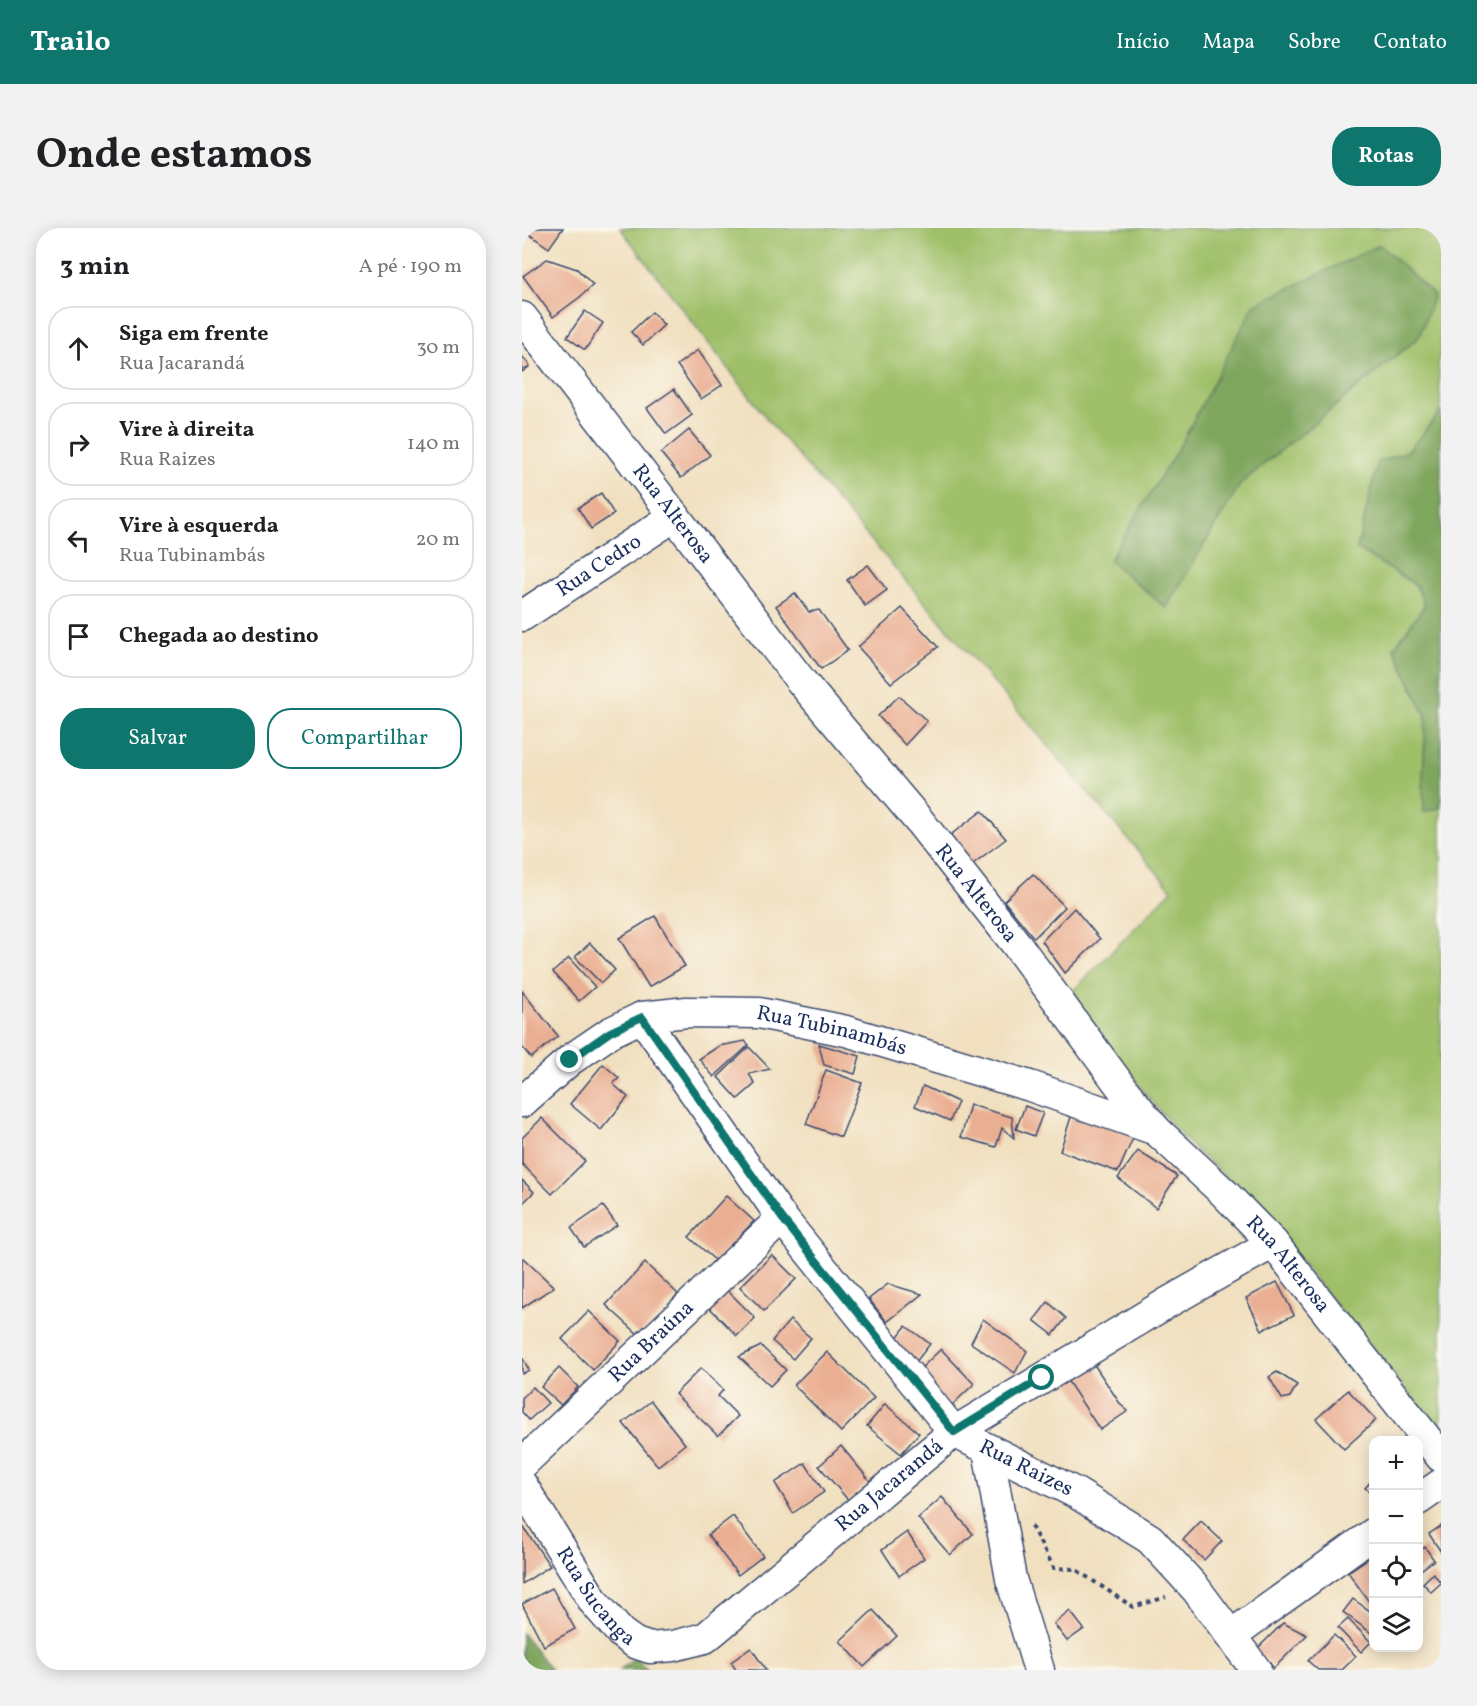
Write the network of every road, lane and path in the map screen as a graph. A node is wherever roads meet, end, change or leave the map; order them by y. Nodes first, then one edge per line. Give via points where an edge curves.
1 (522, 317) edge
2 (675, 516) junction
3 (522, 616) edge
4 (642, 1017) junction
5 (522, 1102) edge
6 (1156, 1130) junction
7 (782, 1218) junction
8 (1272, 1243) junction
9 (954, 1432) junction
10 (988, 1450) junction
11 (1441, 1457) edge
12 (522, 1464) edge
13 (1441, 1484) edge
14 (522, 1485) edge
15 (1423, 1497) edge
16 (1027, 1516) dead end
17 (1369, 1537) edge
18 (1196, 1589) junction
19 (1230, 1636) junction
20 (705, 1638) joint
21 (1039, 1670) edge
22 (1256, 1670) edge

1 - 2 street, Rua Alterosa
2 - 3 street, Rua Cedro
2 - 6 street, Rua Alterosa via 801,681 1017,945
4 - 5 street, Rua Tubinambás via 610,1032 570,1060
4 - 6 street, Rua Tubinambás via 687,1012 759,1013 846,1031 1030,1086
4 - 7 street, Rua Raizes
6 - 8 street, Rua Alterosa
7 - 9 street, Rua Raizes
7 - 12 street, Rua Braúna
8 - 9 street, Rua Jacarandá
8 - 11 street, Rua Alterosa
9 - 10 street, Rua Raizes
9 - 20 street, Rua Jacarandá
10 - 18 street, Rua Raizes via 1076,1493 1150,1539
10 - 21 street via 1011,1579
13 - 15 street
14 - 20 street, Rua Sucanga via 594,1602 621,1633 650,1648
16 - 18 path via 1054,1568 1075,1569 1133,1606
17 - 19 street
18 - 19 street, Rua Raizes
19 - 22 street, Rua Raizes

